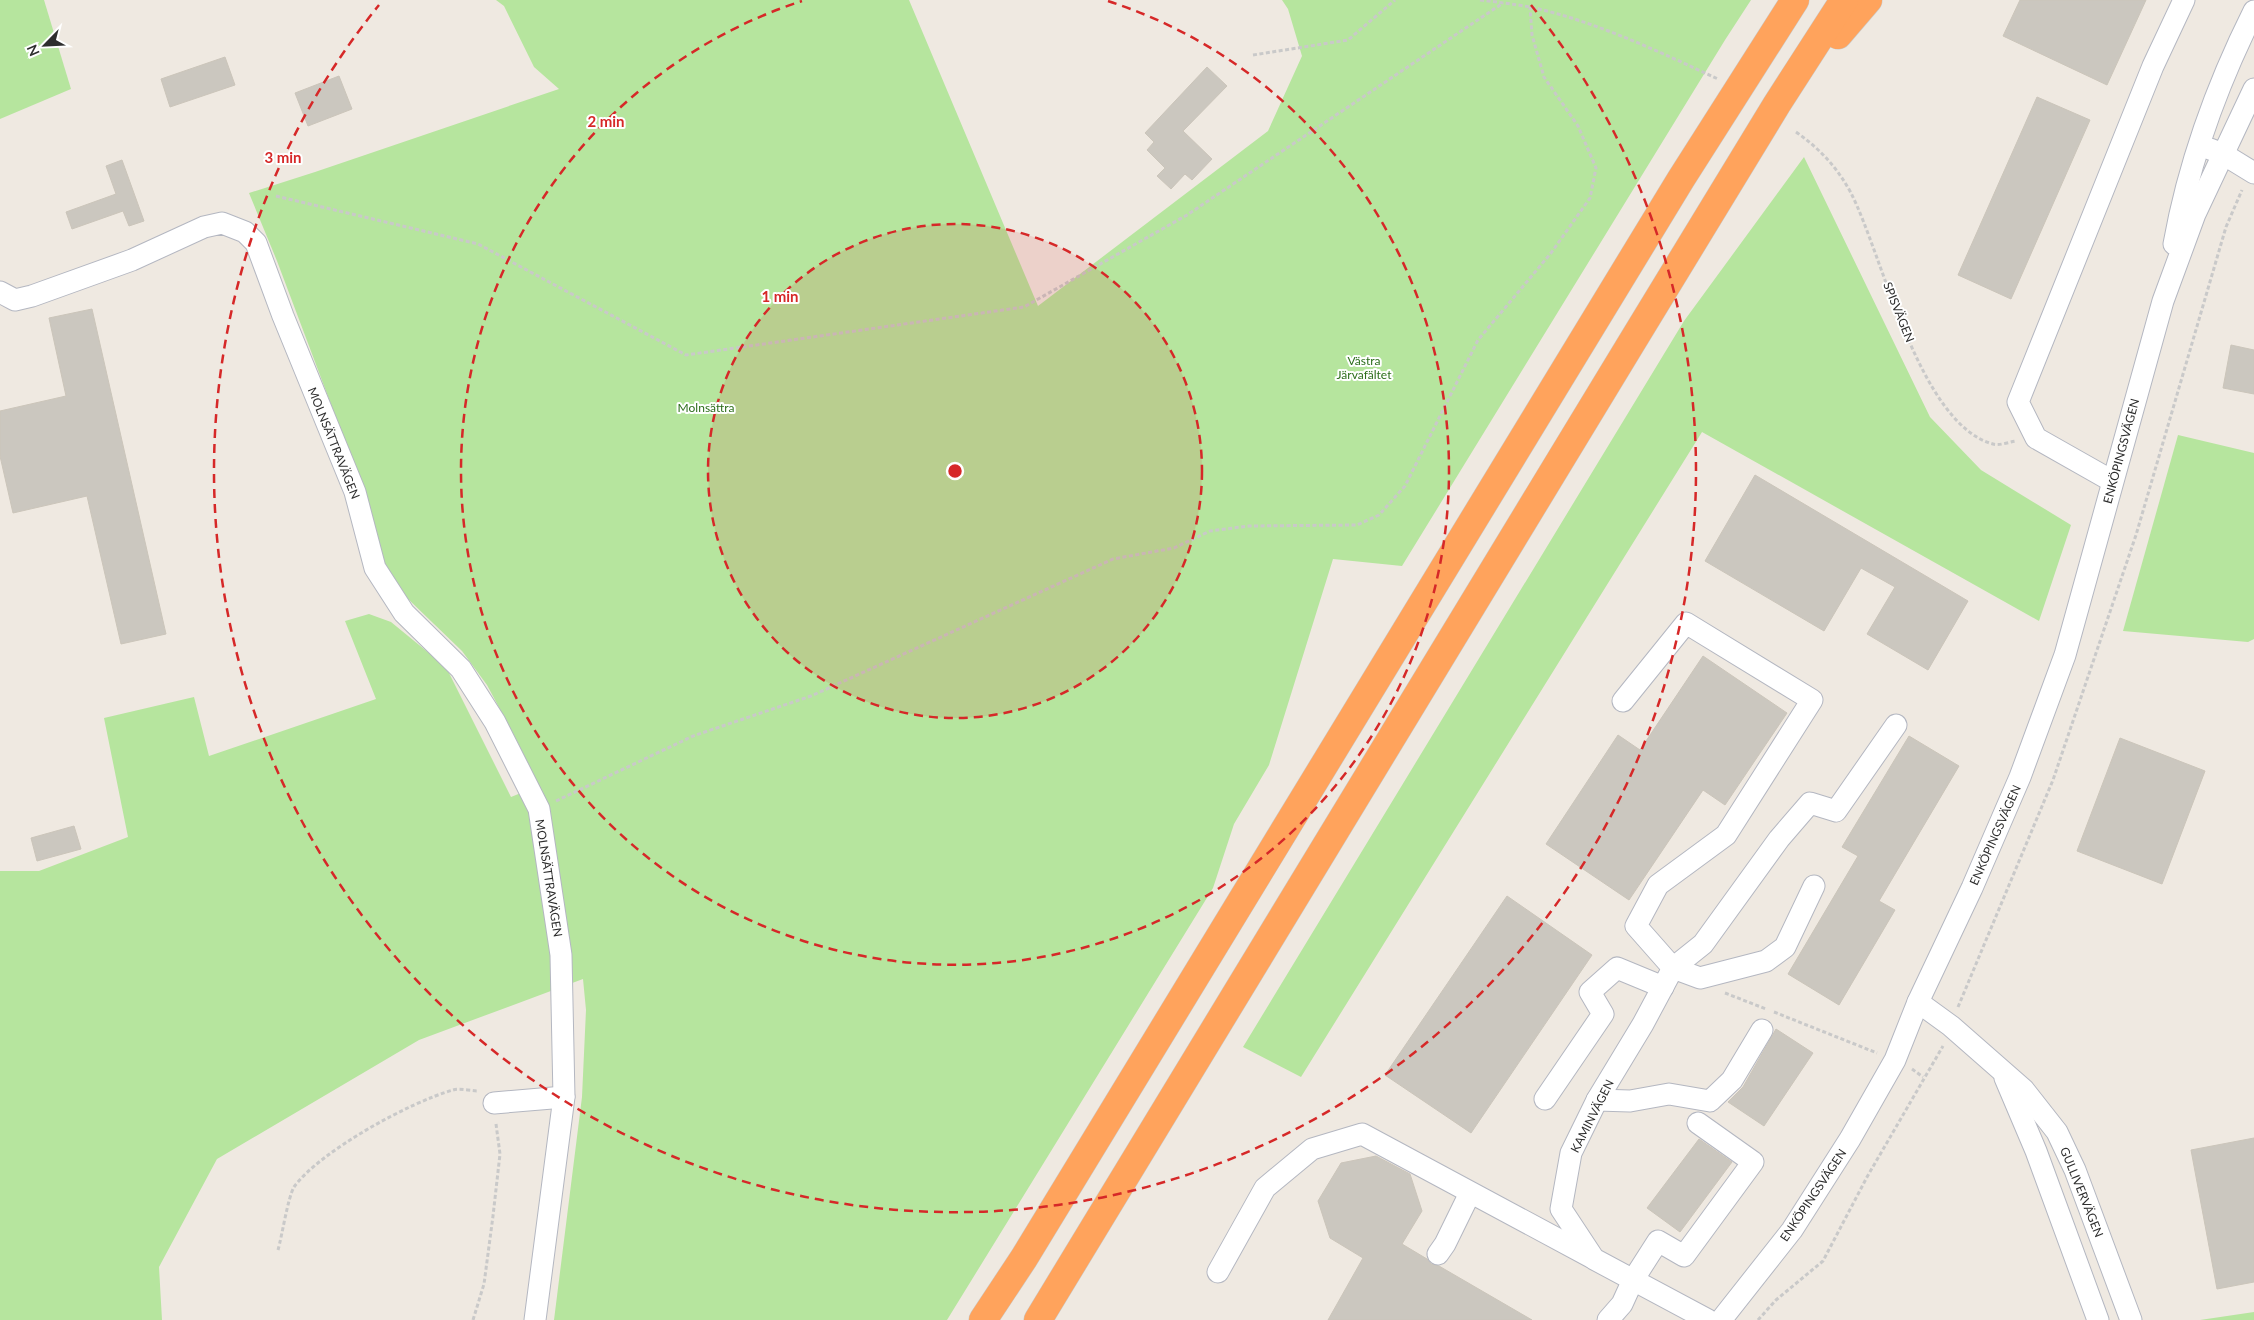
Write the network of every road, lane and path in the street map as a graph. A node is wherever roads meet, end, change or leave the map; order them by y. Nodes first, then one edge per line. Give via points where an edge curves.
1 (1395, 0) edge
2 (1480, 0) edge
3 (1794, 0) edge
4 (1844, 0) edge
5 (1868, 0) edge
6 (2184, 0) edge
7 (1503, 3) junction
8 (1530, 7) junction
9 (2254, 11) edge
10 (1253, 55) dead end
11 (1718, 79) dead end
12 (2254, 89) edge
13 (1777, 104) junction
14 (1796, 132) dead end
15 (2198, 144) junction
16 (2223, 154) junction
17 (2252, 172) edge
18 (276, 196) dead end
19 (0, 292) edge
20 (2163, 301) junction
21 (2036, 438) junction
22 (2112, 481) junction
23 (1623, 701) dead end
24 (1896, 725) dead end
25 (539, 809) junction
26 (1814, 886) dead end
27 (1673, 968) junction
28 (1663, 987) junction
29 (1918, 1002) junction
30 (1951, 1026) junction
31 (1762, 1030) dead end
32 (2002, 1070) junction
33 (564, 1097) junction
34 (1545, 1099) dead end
35 (1598, 1100) junction
36 (494, 1103) junction
37 (1698, 1122) dead end
38 (1470, 1193) junction
39 (278, 1250) dead end
40 (1438, 1254) dead end
41 (1594, 1259) junction
42 (1218, 1272) dead end
43 (1633, 1280) junction
44 (473, 1320) edge
45 (535, 1320) edge
46 (983, 1320) edge
47 (1038, 1320) edge
48 (1608, 1320) edge
49 (1708, 1320) edge
50 (1721, 1320) edge
51 (1758, 1320) edge
52 (2098, 1320) edge
53 (2131, 1320) edge

1 - 10 path via 1348,40
2 - 7 path
3 - 46 highway via 1681,179
4 - 13 highway
5 - 13 highway
6 - 21 street via 2153,66 2018,402
7 - 8 path
7 - 18 path via 1188,215 1024,308 686,355 478,244
8 - 11 path via 1648,47
8 - 25 path via 1532,35 1544,77 1578,126 1596,168 1590,198 1551,253 1478,340 1405,486 1379,515 1357,525 1250,526 1210,531 1174,548 1113,559 811,696 693,736
9 - 15 street, ENKÖPINGSVÄGEN via 2230,60
12 - 16 street, ENKÖPINGSVÄGEN
13 - 47 highway
14 - 21 path, SPISVÄGEN via 1817,147 1834,166 1851,194 1923,372 1942,404 1969,432 1994,444
15 - 16 street
15 - 20 street, ENKÖPINGSVÄGEN via 2180,212
16 - 17 street
16 - 20 street, ENKÖPINGSVÄGEN via 2195,214
17 - 30 path via 2226,227 2136,535 2054,780
19 - 25 street, MOLNSÄTTRAVÄGEN via 16,300 32,296 132,260 204,227 222,224 245,232 256,243 355,492 375,568 404,613 461,670 496,722
20 - 22 street, ENKÖPINGSVÄGEN
21 - 22 street
22 - 29 street, ENKÖPINGSVÄGEN via 2065,655 2024,768
23 - 27 street via 1686,623 1812,700 1726,835 1658,886 1636,926
24 - 27 street via 1836,811 1810,803 1779,839 1703,944
25 - 33 street, MOLNSÄTTRAVÄGEN via 561,956
26 - 27 street via 1785,947 1766,960 1700,978
27 - 28 street, KAMINVÄGEN
28 - 34 street via 1617,968 1590,992 1603,1014
28 - 35 street, KAMINVÄGEN
29 - 30 street, GULLIVERVÄGEN
29 - 50 street, ENKÖPINGSVÄGEN via 1895,1060 1850,1139 1792,1230
30 - 32 street, GULLIVERVÄGEN
30 - 51 path via 1942,1048 1823,1261 1776,1300
31 - 35 street via 1732,1080 1710,1101 1669,1094 1630,1101
32 - 52 street via 2036,1151
32 - 53 street, GULLIVERVÄGEN via 2024,1090 2057,1132 2075,1170
33 - 36 street
33 - 45 street, MOLNSÄTTRAVÄGEN
35 - 41 street, KAMINVÄGEN via 1571,1153 1561,1209
36 - 39 path via 486,1092 454,1089 364,1131 314,1166 293,1188
36 - 44 path via 500,1154 484,1284
37 - 43 street via 1753,1162 1684,1256 1658,1241
38 - 40 street
38 - 41 street
38 - 42 street via 1362,1134 1312,1149 1264,1188
41 - 43 street, KAMINVÄGEN
43 - 48 street via 1622,1304
43 - 49 street, KAMINVÄGEN

